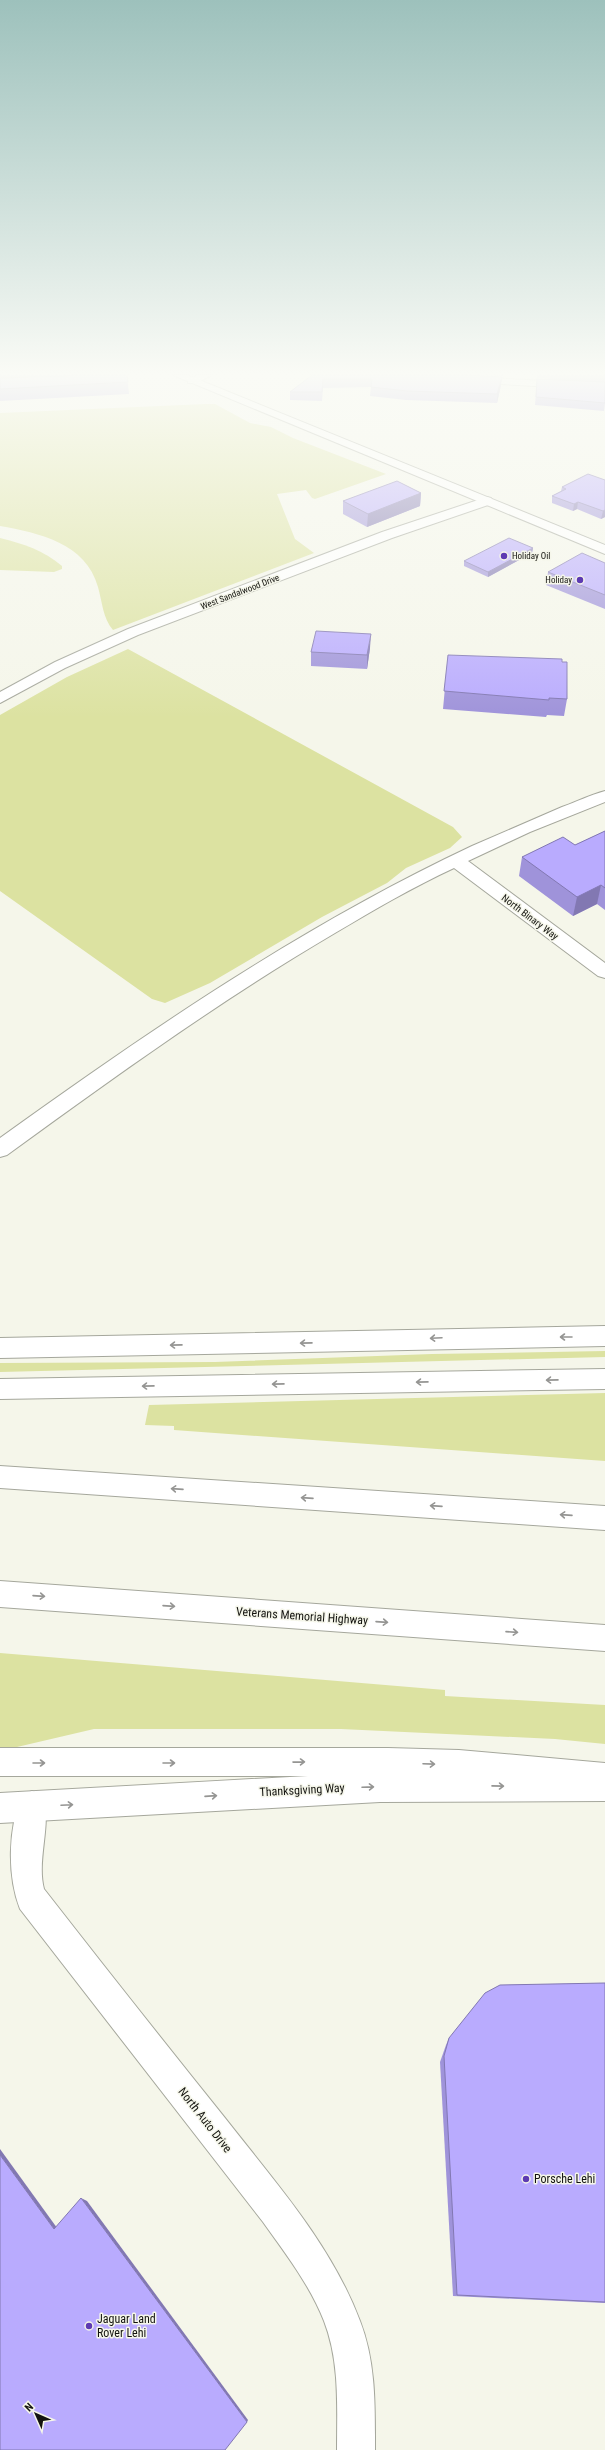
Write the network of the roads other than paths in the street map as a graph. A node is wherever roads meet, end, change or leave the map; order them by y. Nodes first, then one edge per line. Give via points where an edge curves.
1 (458, 489) edge
2 (487, 501) junction
3 (605, 550) edge
4 (0, 698) edge
5 (605, 796) edge
6 (456, 861) junction
7 (605, 972) edge
8 (0, 1149) edge
9 (605, 1336) edge
10 (0, 1348) edge
11 (605, 1379) edge
12 (0, 1389) edge
13 (0, 1477) edge
14 (605, 1518) edge
15 (0, 1594) edge
16 (605, 1638) edge
17 (0, 1762) edge
18 (605, 1778) edge
19 (605, 1786) edge
20 (32, 1806) junction
21 (0, 1808) edge
22 (356, 2450) edge

1 - 2 main road
2 - 3 main road
2 - 4 main road, West Sandalwood Drive via 387,535 133,632 60,665
5 - 6 main road via 554,816
6 - 7 main road, North Binary Way
6 - 8 main road via 354,914 251,976 138,1050
9 -> 10 main road
11 -> 12 main road
14 -> 13 main road
15 -> 16 main road, Veterans Memorial Highway
17 -> 18 main road via 388,1762 459,1765
20 -> 19 main road, Thanksgiving Way via 380,1787
20 - 21 main road, Thanksgiving Way
20 - 22 main road, North Auto Drive via 26,1870 27,1887 31,1898 275,2210 328,2289 343,2325 353,2364

